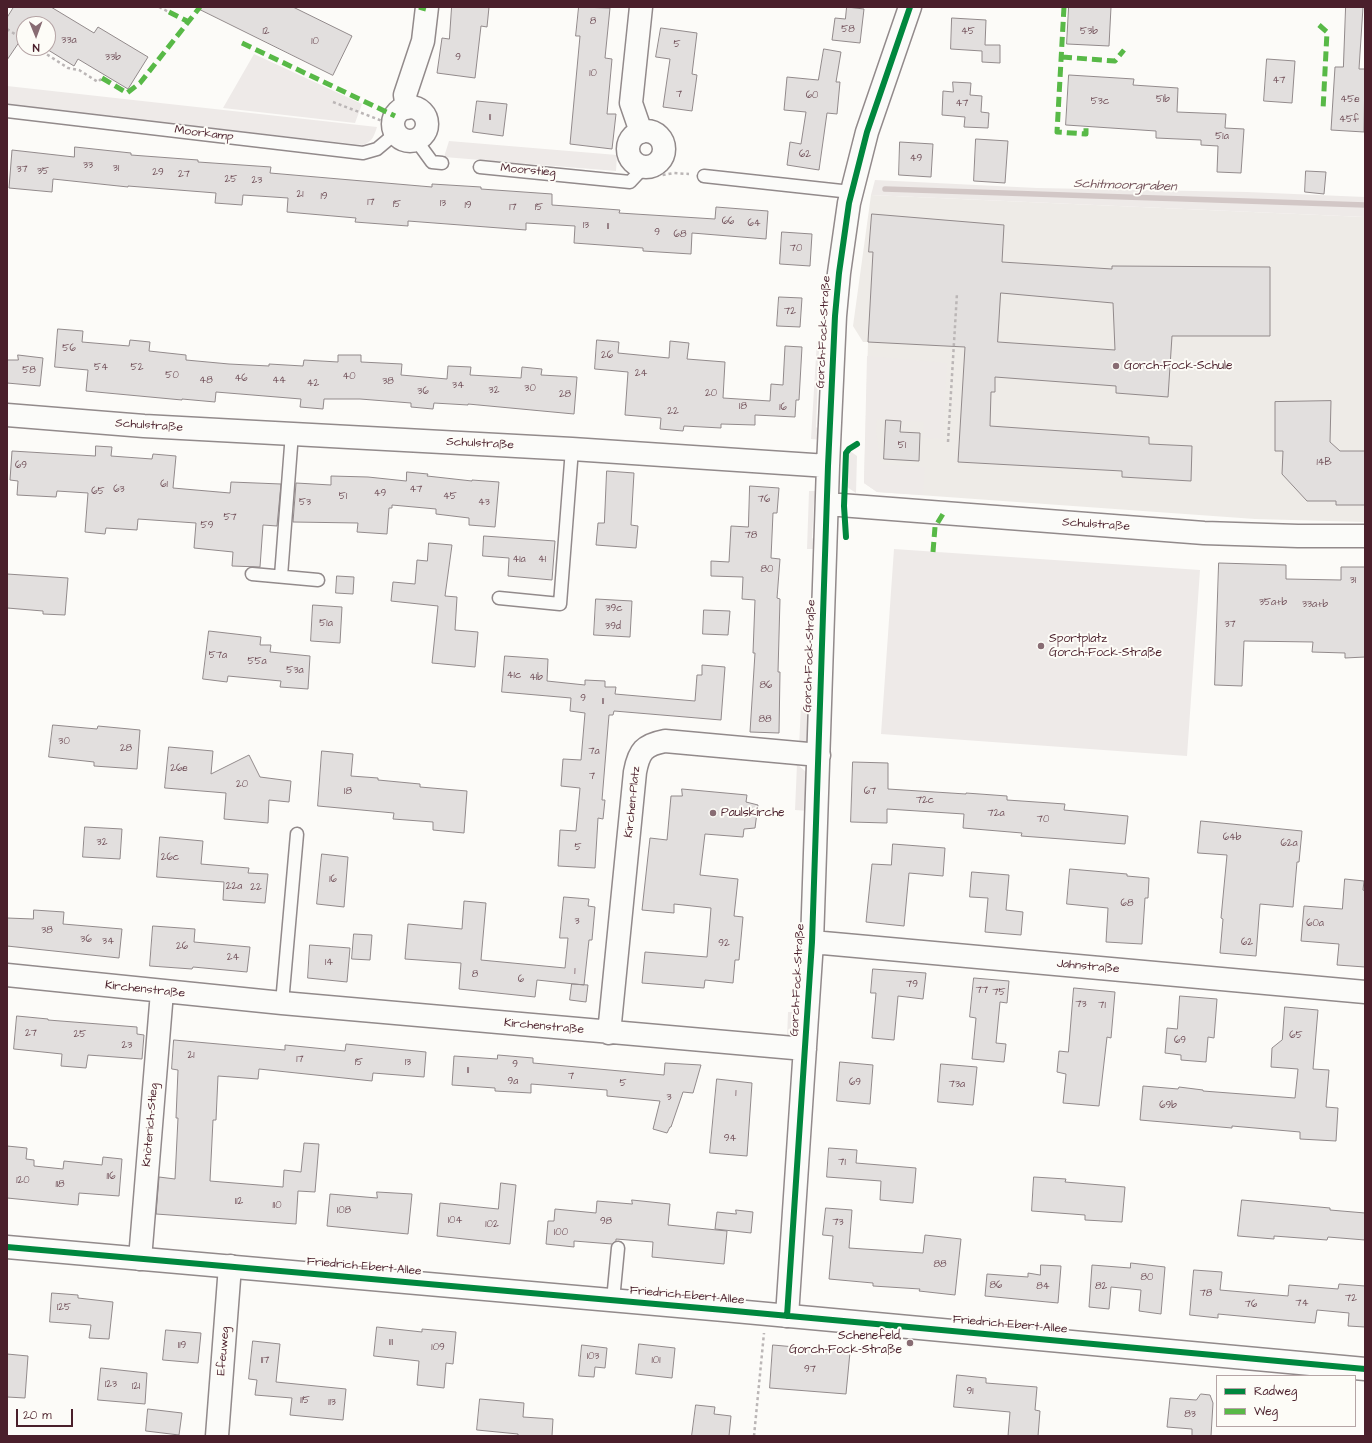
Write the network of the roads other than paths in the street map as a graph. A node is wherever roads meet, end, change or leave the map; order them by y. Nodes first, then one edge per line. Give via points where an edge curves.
1 (427, 7) edge
2 (640, 7) edge
3 (910, 7) edge
4 (407, 108) junction
5 (7, 111) edge
6 (401, 133) junction
7 (442, 163) dead end
8 (480, 167) dead end
9 (644, 167) joint
10 (704, 176) road end
11 (851, 192) junction
12 (7, 415) edge
13 (292, 433) junction
14 (572, 449) junction
15 (828, 466) junction
16 (827, 504) junction
17 (1365, 536) edge
18 (252, 574) dead end
19 (281, 576) junction
20 (318, 580) dead end
21 (499, 598) dead end
22 (818, 755) junction
23 (297, 834) dead end
24 (812, 942) junction
25 (7, 975) edge
26 (162, 992) junction
27 (1365, 992) edge
28 (282, 1003) junction
29 (610, 1033) junction
30 (805, 1049) junction
31 (7, 1247) edge
32 (618, 1248) dead end
33 (140, 1259) junction
34 (230, 1266) junction
35 (613, 1300) junction
36 (787, 1316) junction
37 (1365, 1369) edge
38 (217, 1436) edge

1 - 4 street via 423,41 405,95
2 - 9 street via 631,103 641,132 631,139 628,150 633,161
3 - 11 street, Gorch-Fock-Straße via 867,132
4 - 6 street, Moorkamp via 395,116
4 - 6 street, Moorkamp via 412,107 422,112 427,122 421,138
5 - 6 lane, Moorkamp via 363,153 377,149
6 - 7 lane via 432,162
8 - 9 lane, Moorstieg via 630,182
10 - 11 lane
11 - 15 street, Gorch-Fock-Straße via 836,302
12 - 13 street, Schulstraße via 144,426
13 - 14 street, Schulstraße
13 - 19 lane
14 - 15 street, Schulstraße
14 - 21 lane via 560,604
15 - 16 street, Gorch-Fock-Straße
16 - 17 street, Schulstraße via 1204,533
16 - 22 street, Gorch-Fock-Straße
18 - 19 lane
19 - 20 lane
22 - 24 street, Gorch-Fock-Straße
22 - 29 street, Kirchen-Platz via 665,741 654,743 644,749 637,759 635,772
23 - 28 lane
24 - 27 street, Jahnstraße
24 - 30 street, Gorch-Fock-Straße
25 - 26 street, Kirchenstraße
26 - 28 street, Kirchenstraße
26 - 33 street, Knöterich-Stieg
28 - 29 street, Kirchenstraße
29 - 30 street, Kirchenstraße
30 - 36 street, Gorch-Fock-Straße
31 - 33 street, Friedrich-Ebert-Allee
32 - 35 lane
33 - 34 street, Friedrich-Ebert-Allee
34 - 35 street, Friedrich-Ebert-Allee
34 - 38 street, Efeuweg
35 - 36 street, Friedrich-Ebert-Allee
36 - 37 street, Friedrich-Ebert-Allee

